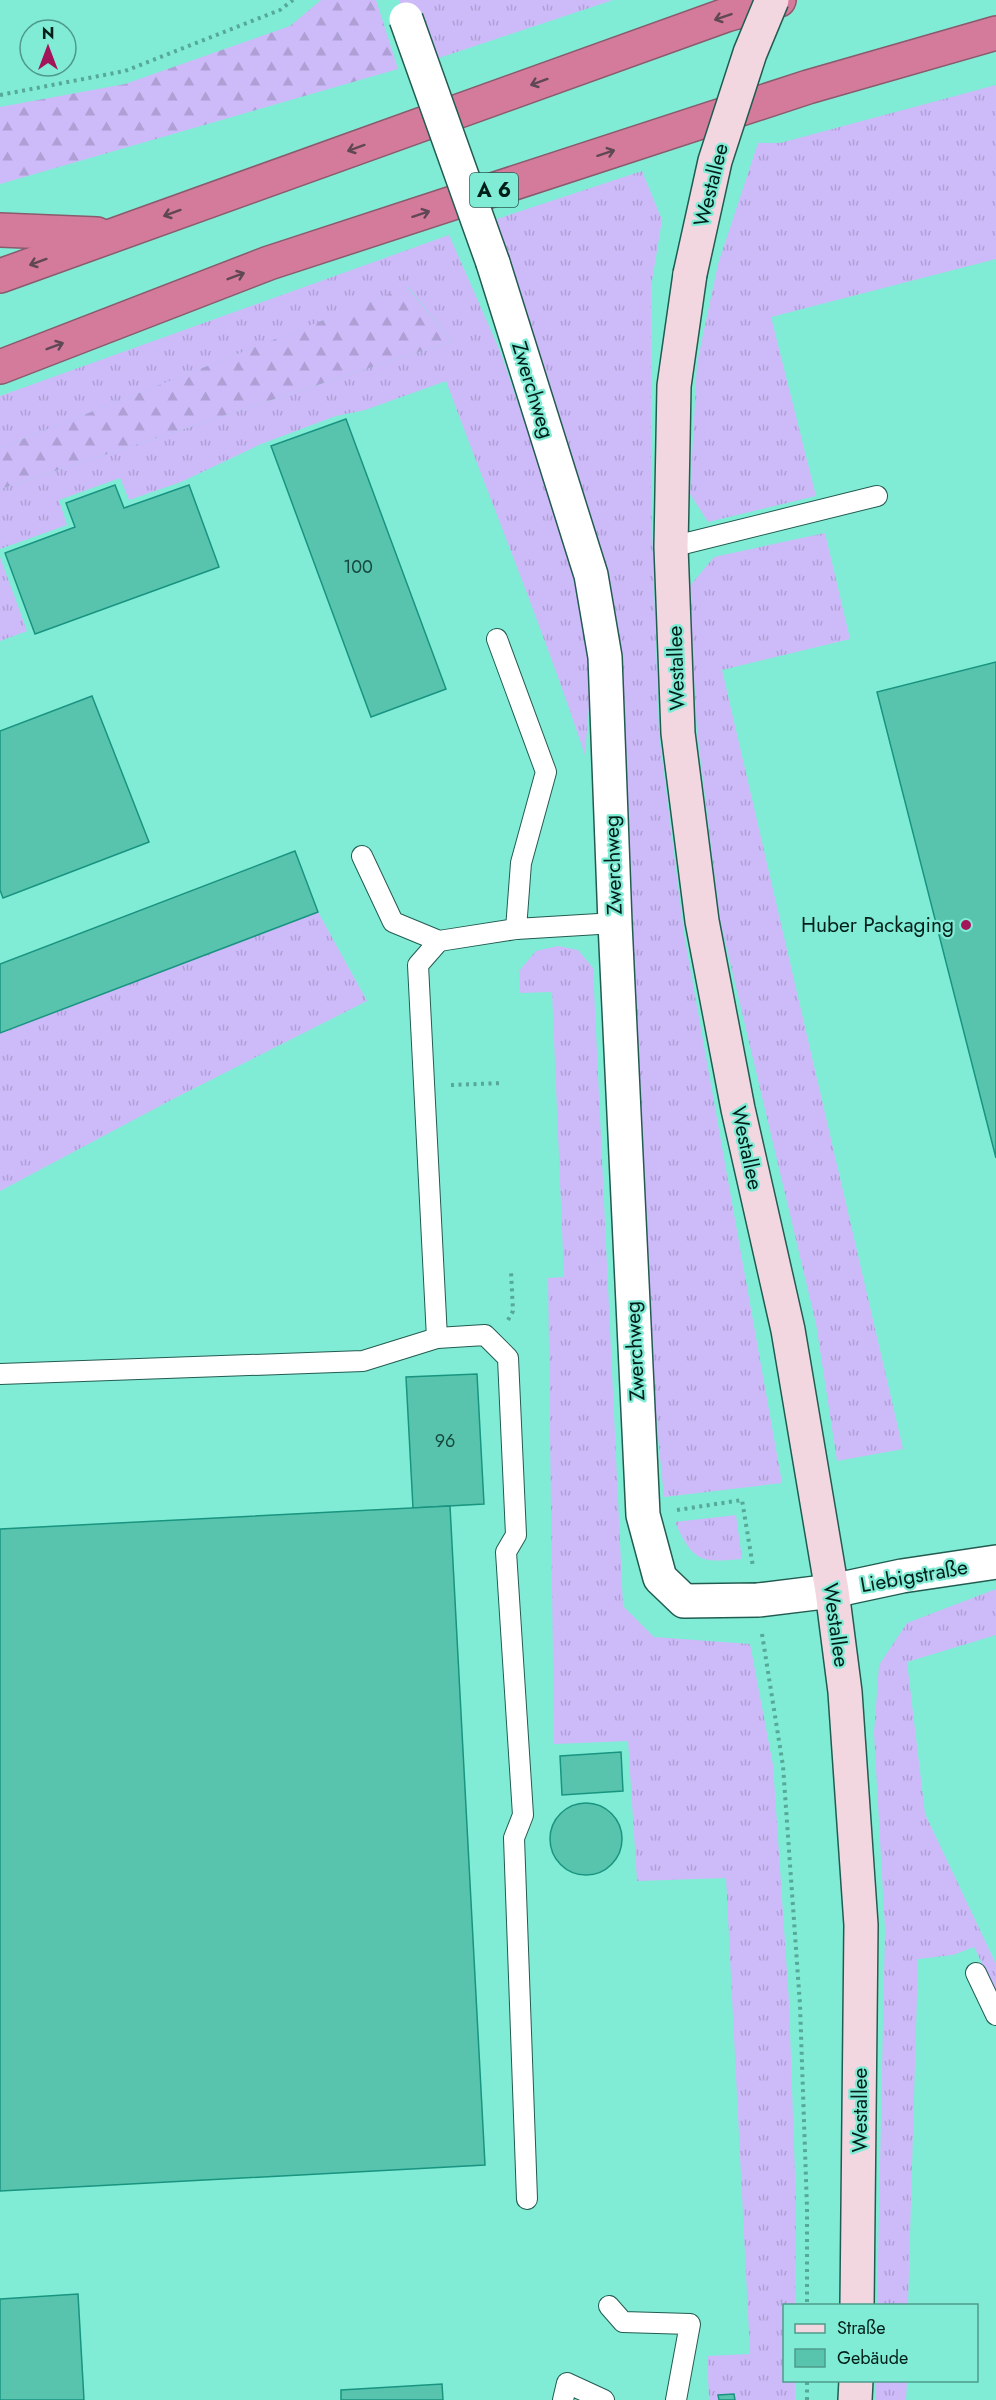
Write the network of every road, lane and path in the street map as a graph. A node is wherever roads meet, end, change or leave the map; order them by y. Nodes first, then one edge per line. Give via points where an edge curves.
1 (293, 0) edge
2 (772, 0) edge
3 (779, 0) edge
4 (402, 10) edge
5 (996, 33) edge
6 (0, 95) edge
7 (0, 230) edge
8 (112, 235) junction
9 (0, 276) edge
10 (0, 367) edge
11 (877, 496) dead end
12 (671, 547) junction
13 (497, 639) dead end
14 (362, 856) dead end
15 (615, 923) junction
16 (516, 929) junction
17 (439, 941) junction
18 (503, 1083) dead end
19 (426, 1085) junction
20 (511, 1271) dead end
21 (437, 1338) junction
22 (493, 1344) junction
23 (0, 1374) edge
24 (643, 1515) junction
25 (996, 1562) edge
26 (832, 1591) junction
27 (758, 1600) junction
28 (976, 1972) dead end
29 (996, 2015) edge
30 (527, 2199) dead end
31 (807, 2304) edge
32 (857, 2304) edge
33 (609, 2306) dead end
34 (807, 2382) edge
35 (855, 2382) edge
36 (563, 2400) edge
37 (604, 2400) edge
38 (676, 2400) edge
39 (807, 2400) edge
40 (855, 2400) edge

1 - 6 path via 280,10 125,71
2 - 12 main road, Westallee, bridge via 750,52 715,161 690,274 674,386
3 -> 8 highway via 715,19
4 - 15 street, Zwerchweg, bridge via 493,263 591,575 606,657
10 -> 5 highway, A 6 via 269,263 808,87
7 - 8 highway
8 -> 9 highway
11 - 12 lane
12 - 26 main road, Westallee via 678,733 702,921 738,1109 788,1330
13 - 16 lane via 546,772 521,863
14 - 17 lane via 393,922
15 - 16 lane
15 - 24 street, Zwerchweg
16 - 17 lane
17 - 19 lane via 418,965
18 - 19 path
19 - 21 lane
20 - 22 path via 513,1311
21 - 22 lane via 484,1335
21 - 23 lane via 363,1361
22 - 30 lane via 508,1358 516,1535 507,1551 523,1815 514,1838
24 - 27 street, Zwerchweg via 660,1578 684,1601
24 - 27 path via 742,1500
25 - 26 street, Liebigstraße
26 - 27 street, Zwerchweg
26 - 32 main road, Westallee via 845,1692 861,1925
27 - 31 path via 783,1766 800,2006
28 - 29 lane
33 - 38 lane via 623,2322 690,2324
34 - 39 path
35 - 40 main road
36 - 37 lane via 567,2383

